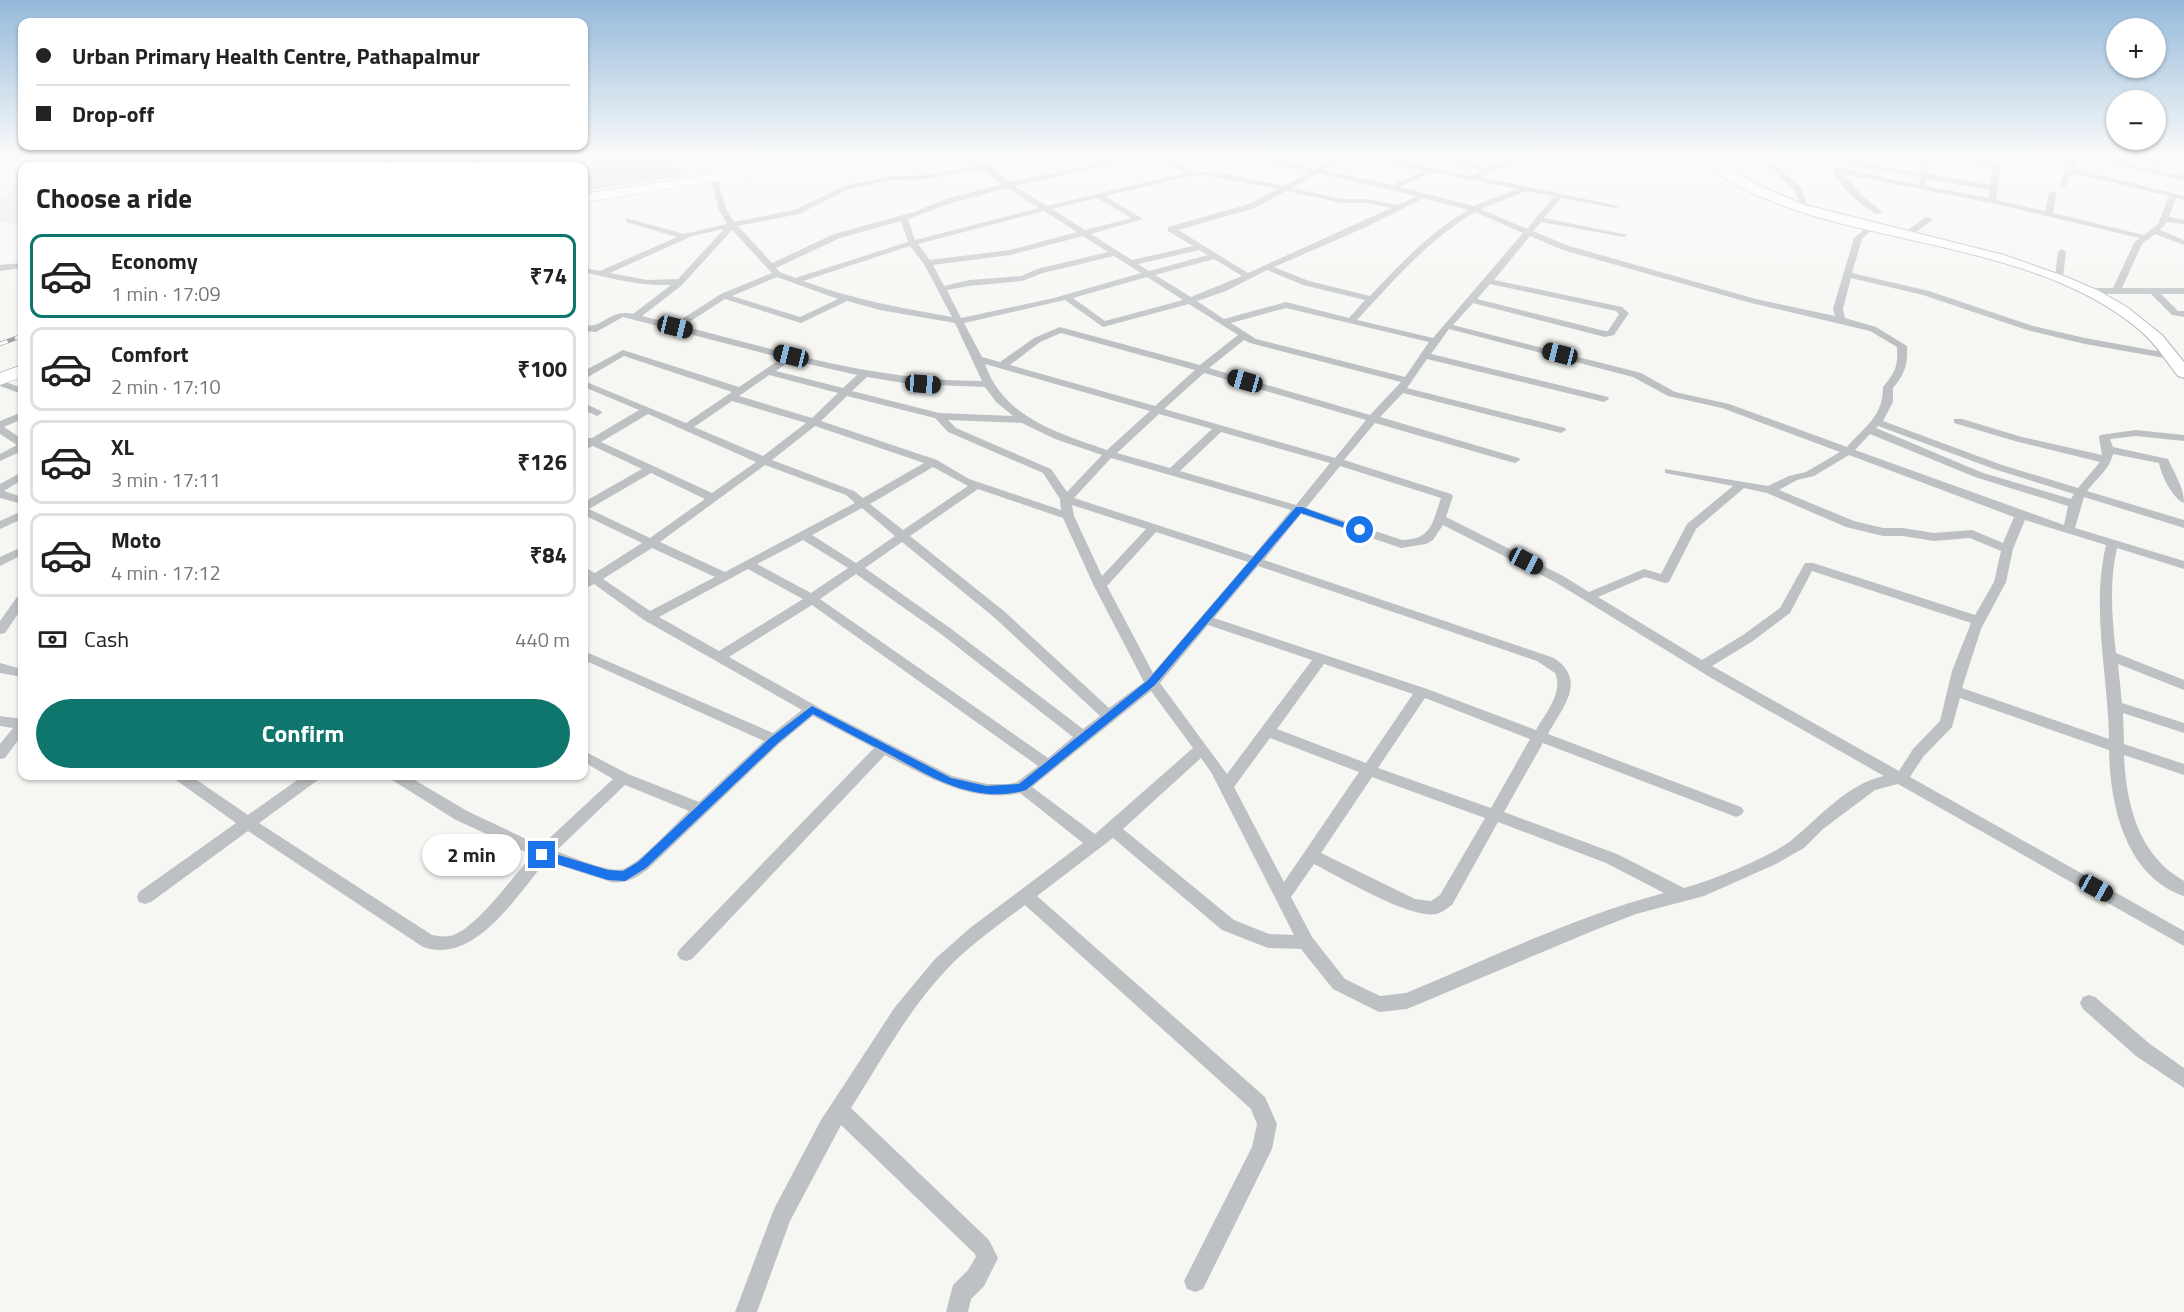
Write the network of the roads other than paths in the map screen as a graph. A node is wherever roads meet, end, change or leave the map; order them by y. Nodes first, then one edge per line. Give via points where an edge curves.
1 (727, 217) edge
2 (770, 217) edge
3 (1011, 217) edge
4 (1060, 217) edge
5 (1136, 217) edge
6 (1212, 217) edge
7 (1378, 217) edge
8 (1461, 217) edge
9 (1494, 217) edge
10 (1833, 217) edge
11 (2066, 217) edge
12 (904, 218) joint
13 (1539, 219) joint
14 (1929, 219) dead end
15 (2165, 219) joint
16 (629, 220) dead end
17 (2184, 222) edge
18 (732, 225) junction
19 (1870, 227) junction
20 (1528, 231) junction
21 (2154, 231) junction
22 (1086, 234) junction
23 (1624, 235) dead end
24 (1907, 235) junction
25 (684, 236) junction
26 (2144, 237) junction
27 (912, 243) junction
28 (2184, 243) edge
29 (1200, 247) junction
30 (2062, 252) dead end
31 (1117, 253) junction
32 (1216, 256) junction
33 (927, 263) junction
34 (1131, 263) junction
35 (18, 266) edge
36 (1268, 267) junction
37 (0, 268) edge
38 (774, 270) junction
39 (588, 271) edge
40 (600, 274) junction
41 (1147, 274) junction
42 (1848, 275) junction
43 (1249, 277) junction
44 (2056, 279) junction
45 (795, 281) junction
46 (1488, 281) junction
47 (680, 282) junction
48 (941, 289) junction
49 (2117, 290) junction
50 (2086, 291) junction
51 (2184, 291) edge
52 (2154, 292) junction
53 (724, 296) junction
54 (1066, 297) junction
55 (847, 298) junction
56 (1372, 299) junction
57 (1190, 300) junction
58 (1470, 300) junction
59 (2184, 314) edge
60 (635, 317) junction
61 (1841, 320) junction
62 (958, 321) junction
63 (1351, 321) junction
64 (1223, 322) junction
65 (1447, 326) junction
66 (675, 327) junction
67 (588, 331) edge
68 (1244, 335) junction
69 (1435, 341) junction
70 (1424, 355) junction
71 (791, 356) junction
72 (2170, 356) junction
73 (978, 359) junction
74 (18, 365) edge
75 (1002, 366) junction
76 (1202, 369) junction
77 (0, 372) edge
78 (768, 372) junction
79 (866, 372) junction
80 (18, 373) edge
81 (588, 373) edge
82 (2184, 373) edge
83 (0, 381) edge
84 (988, 384) junction
85 (1403, 384) junction
86 (588, 386) edge
87 (18, 390) edge
88 (845, 391) junction
89 (736, 394) junction
90 (1604, 399) dead end
91 (588, 408) edge
92 (647, 410) junction
93 (1157, 410) junction
94 (597, 412) dead end
95 (939, 416) junction
96 (18, 417) edge
97 (1374, 417) junction
98 (1023, 420) junction
99 (1958, 421) dead end
100 (814, 422) junction
101 (1872, 425) junction
102 (0, 427) edge
103 (687, 427) junction
104 (1219, 428) junction
105 (1561, 430) dead end
106 (2184, 438) edge
107 (588, 441) edge
108 (18, 443) edge
109 (588, 443) edge
110 (18, 448) edge
111 (1849, 451) junction
112 (1109, 454) junction
113 (2108, 455) junction
114 (0, 458) edge
115 (1515, 460) dead end
116 (764, 461) junction
117 (933, 462) junction
118 (1338, 462) junction
119 (650, 469) junction
120 (1669, 471) dead end
121 (1172, 472) junction
122 (18, 478) edge
123 (976, 485) junction
124 (1740, 486) junction
125 (1770, 490) junction
126 (2081, 491) junction
127 (0, 492) edge
128 (713, 498) junction
129 (18, 499) edge
130 (1065, 500) junction
131 (2184, 500) edge
132 (863, 503) junction
133 (2075, 504) junction
134 (588, 507) edge
135 (1299, 509) junction
136 (588, 511) edge
137 (2021, 515) junction
138 (1068, 516) junction
139 (18, 517) edge
140 (1439, 518) junction
141 (2184, 524) edge
142 (0, 525) edge
143 (1154, 528) junction
144 (2069, 530) junction
145 (802, 534) junction
146 (902, 535) junction
147 (651, 543) junction
148 (2112, 543) junction
149 (2007, 549) junction
150 (18, 553) edge
151 (1256, 561) junction
152 (0, 562) edge
153 (749, 565) junction
154 (2184, 565) edge
155 (857, 567) junction
156 (588, 577) edge
157 (726, 577) junction
158 (588, 579) edge
159 (1100, 586) junction
160 (1588, 597) junction
161 (812, 598) junction
162 (18, 605) edge
163 (649, 617) junction
164 (1206, 620) junction
165 (1980, 621) junction
166 (0, 630) edge
167 (2110, 656) junction
168 (588, 657) edge
169 (719, 657) junction
170 (1321, 658) junction
171 (1702, 666) junction
172 (0, 668) edge
173 (18, 672) edge
174 (1152, 683) junction
175 (2184, 685) edge
176 (1955, 691) junction
177 (1422, 692) junction
178 (2115, 706) junction
179 (812, 709) junction
180 (1109, 716) junction
181 (0, 721) edge
182 (18, 724) edge
183 (2184, 728) edge
184 (18, 730) edge
185 (1268, 731) junction
186 (1539, 735) junction
187 (1083, 737) junction
188 (774, 740) junction
189 (2115, 747) junction
190 (883, 748) junction
191 (1202, 749) junction
192 (0, 754) edge
193 (588, 758) edge
194 (1048, 765) junction
195 (2184, 770) edge
196 (1369, 771) junction
197 (623, 778) junction
198 (1902, 778) junction
199 (187, 780) edge
200 (308, 780) edge
201 (403, 780) edge
202 (1022, 787) junction
203 (1226, 787) junction
204 (700, 809) junction
205 (1736, 811) dead end
206 (1493, 815) junction
207 (248, 824) junction
208 (1113, 829) junction
209 (1095, 843) junction
210 (542, 855) junction
211 (1313, 856) junction
212 (2184, 889) edge
213 (1025, 895) junction
214 (1683, 896) junction
215 (145, 897) dead end
216 (1282, 898) junction
217 (2184, 939) edge
218 (1306, 942) junction
219 (686, 954) dead end
220 (2089, 1004) dead end
221 (2184, 1079) edge
222 (840, 1111) junction
223 (1195, 1281) dead end
224 (746, 1312) edge
225 (957, 1312) edge

1 - 18 street
2 - 18 street
3 - 27 street
4 - 22 street
5 - 22 street via 1139,219
6 - 29 street via 1171,229
7 - 36 street
8 - 56 street via 1442,229
9 - 20 street
10 - 19 main road
11 - 26 street
12 - 27 street
12 - 38 street via 837,236
13 - 20 street
13 - 23 street
14 - 24 street
15 - 17 street
15 - 21 street
16 - 25 street
18 - 25 street
18 - 38 street
18 - 47 street
19 - 24 main road
19 - 42 street via 1858,238
20 - 46 street
20 - 61 street via 1566,248 1745,298
21 - 26 street
21 - 28 street
22 - 31 street
22 - 33 street via 1010,252
24 - 44 main road via 1968,249
25 - 40 street
26 - 49 street
27 - 33 street
27 - 45 street
29 - 32 street
29 - 34 street
30 - 44 street
31 - 34 street
31 - 48 street via 1022,278
32 - 41 street
32 - 43 street
33 - 48 street
34 - 41 street
35 - 37 street
36 - 43 street
36 - 56 street via 1316,288
38 - 45 street
38 - 53 street
39 - 40 street
40 - 47 street via 647,283
41 - 54 street
41 - 57 street
42 - 61 street via 1838,309
42 - 72 street via 1926,293 2030,328
43 - 57 street
44 - 50 main road
45 - 55 street
46 - 58 street
46 - 58 street via 1624,313 1611,333 1605,334
47 - 60 street
48 - 62 street
49 - 50 street
49 - 52 street
50 - 72 main road via 2141,324
51 - 52 street
52 - 59 street via 2175,313
53 - 55 street via 801,320
53 - 66 street
54 - 57 street via 1103,324
54 - 62 street
55 - 62 street
56 - 63 street
57 - 64 street
58 - 65 street
60 - 66 street
60 - 67 street via 622,314
61 - 101 street via 1873,329 1902,346 1899,375 1888,387 1888,402
62 - 73 street
63 - 64 street via 1286,305
63 - 69 street
64 - 68 street
65 - 69 street
65 - 111 street via 1637,375 1672,394 1725,406
66 - 71 street
68 - 76 street
68 - 85 street via 1253,341
69 - 70 street
70 - 85 street
70 - 90 street
71 - 78 street
71 - 79 street
72 - 82 main road
73 - 75 street
73 - 84 street
74 - 77 highway
75 - 76 street via 1037,340 1060,330
75 - 93 street
76 - 93 street
76 - 97 street
78 - 88 street
78 - 89 street
79 - 84 street via 923,384
79 - 88 street
80 - 83 highway
81 - 89 street via 623,353
83 - 87 street
84 - 98 street via 1002,403
85 - 97 street
85 - 105 street
86 - 92 street
88 - 95 street
88 - 100 street
89 - 100 street via 781,414
89 - 103 street
91 - 94 street
92 - 103 street
92 - 107 street
93 - 104 street
93 - 112 street
95 - 98 street
95 - 130 street via 952,430 1047,471
96 - 102 street
97 - 115 street
97 - 118 street
98 - 112 street
99 - 113 street via 2019,439
100 - 116 street
100 - 117 street
101 - 111 street
101 - 126 street
101 - 133 street via 1979,475
102 - 108 street
103 - 116 street
104 - 118 street
104 - 121 street
106 - 113 street via 2136,433 2104,436
109 - 119 street
110 - 114 street
111 - 125 street via 1810,474
111 - 137 street
112 - 121 street
112 - 130 street
113 - 126 street
113 - 131 street via 2164,461
116 - 128 street
116 - 132 street via 850,493
117 - 123 street
117 - 132 street
118 - 135 street
118 - 140 street via 1447,496
119 - 128 street
119 - 134 street
120 - 124 street
121 - 135 street
122 - 127 street
123 - 138 street
123 - 146 street
124 - 125 street
124 - 160 street via 1691,526 1665,579 1644,573
125 - 149 street via 1850,524 1934,537 1972,534
126 - 133 street
126 - 141 street
127 - 129 street
128 - 147 street
130 - 138 street
130 - 143 street
132 - 145 street
132 - 146 street
133 - 144 street
135 - 140 street via 1401,544 1415,545 1434,533
135 - 151 street
136 - 147 street
137 - 144 street
137 - 149 street
138 - 159 street
139 - 142 street
140 - 160 street
143 - 151 street
143 - 159 street
144 - 148 street
145 - 153 street
145 - 155 street
146 - 155 street
146 - 180 street via 1000,615
147 - 156 street
147 - 157 street
148 - 154 street
148 - 167 street via 2106,564
149 - 165 street via 2000,582
150 - 152 street
151 - 164 street
151 - 186 street via 1549,661 1562,671 1565,685
153 - 157 street
153 - 161 street
155 - 161 street
155 - 187 street
157 - 163 street
158 - 163 street
159 - 174 street
160 - 171 street
161 - 169 street
161 - 194 street
162 - 166 street
163 - 169 street
164 - 170 street
164 - 174 street
165 - 171 street via 1809,567 1785,610
165 - 176 street
167 - 175 street
167 - 178 street
168 - 188 street
169 - 179 street
170 - 177 street
170 - 185 street
171 - 198 street
172 - 173 street
174 - 180 street
174 - 191 street
176 - 189 street
176 - 198 street via 1947,723 1918,753
177 - 186 street
177 - 196 street
178 - 183 street
178 - 189 street
179 - 188 street
179 - 190 street
180 - 187 street
181 - 182 street
184 - 192 street
185 - 196 street
185 - 203 street
186 - 205 street
186 - 206 street
187 - 194 street
188 - 204 street
189 - 195 street
189 - 212 street via 2121,801 2145,858 2162,877
190 - 202 street via 948,781 987,790
190 - 219 street
191 - 203 street
191 - 208 street
193 - 197 street
194 - 202 street
196 - 206 street
196 - 211 street
197 - 204 street
197 - 210 street
198 - 214 street via 1870,785 1798,844 1770,860
198 - 217 street
199 - 207 street
200 - 207 street
201 - 210 street via 487,830
202 - 209 street
203 - 216 street
204 - 210 street via 642,865 625,876 608,875
206 - 211 street via 1446,900 1434,908 1413,906
206 - 214 street via 1619,861 1651,875
207 - 210 street via 429,942 445,944 461,940 482,924
207 - 215 street
208 - 209 street
208 - 218 street via 1228,925 1268,941
209 - 213 street
211 - 216 street
213 - 222 street via 941,964 901,1013
213 - 223 street via 1258,1103 1267,1124 1262,1149
214 - 218 street via 1611,916 1407,1001 1379,1005 1339,984
216 - 218 street
220 - 221 street
222 - 224 street via 781,1216
222 - 225 street via 982,1247 987,1258 976,1278 961,1293

